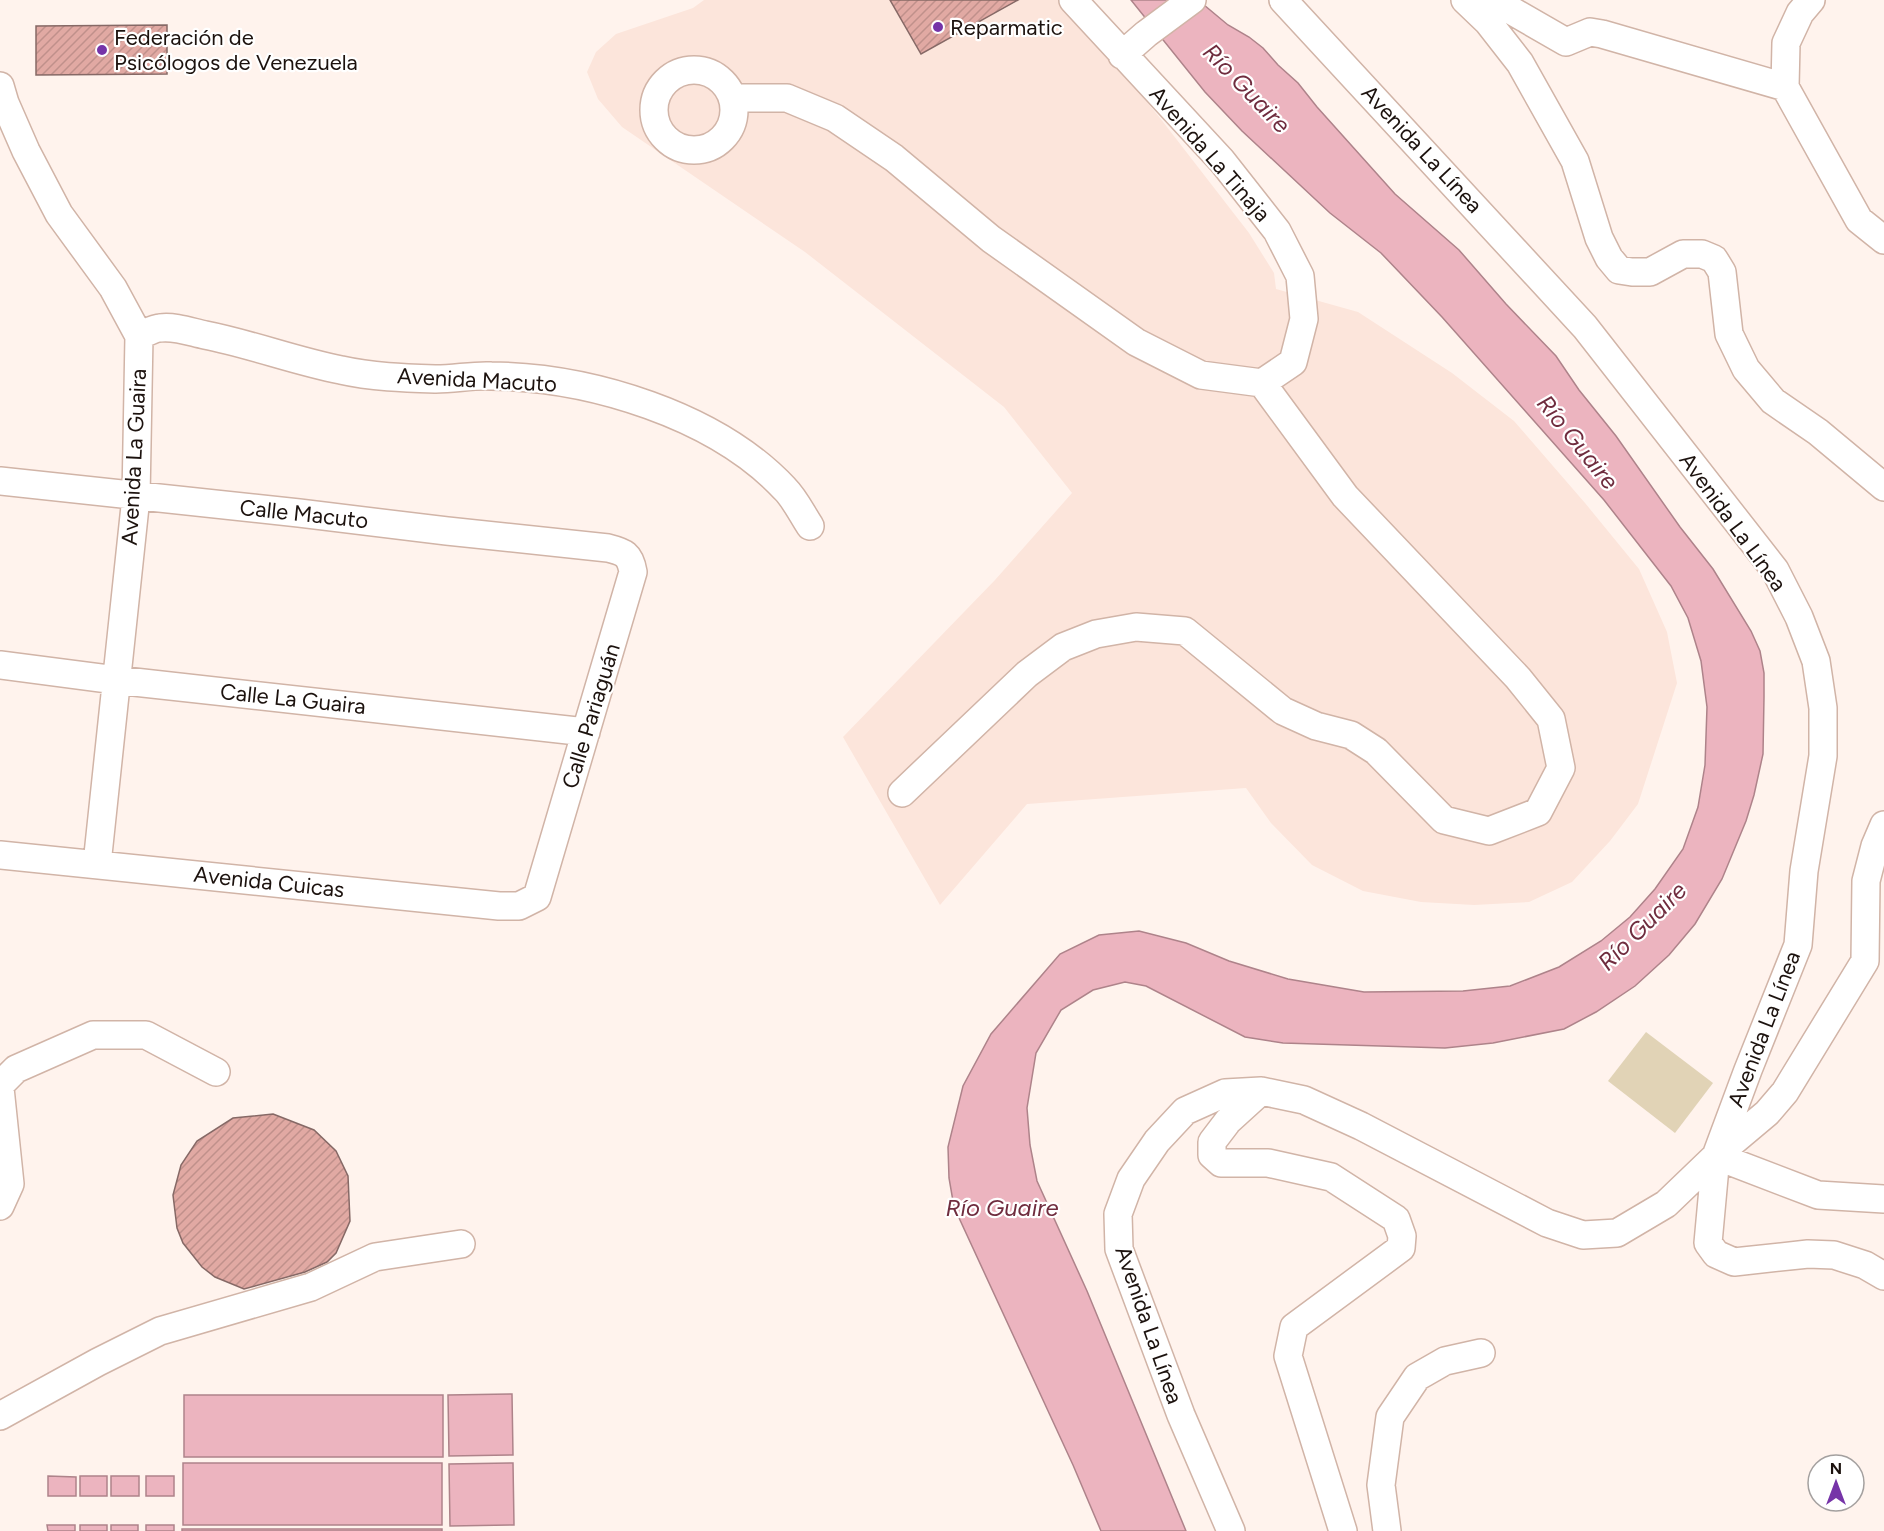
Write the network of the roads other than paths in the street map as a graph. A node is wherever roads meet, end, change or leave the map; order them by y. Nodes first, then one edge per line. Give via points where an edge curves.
1 (1074, 0) edge
2 (1192, 0) edge
3 (1283, 0) edge
4 (1465, 0) edge
5 (1493, 0) edge
6 (1811, 0) edge
7 (1122, 54) junction
8 (0, 86) edge
9 (1785, 87) junction
10 (734, 98) dead end
11 (1884, 240) edge
12 (139, 336) junction
13 (1262, 383) junction
14 (0, 482) edge
15 (1884, 487) edge
16 (136, 497) junction
17 (810, 526) dead end
18 (608, 548) joint
19 (0, 665) edge
20 (116, 680) junction
21 (586, 732) junction
22 (902, 793) dead end
23 (1884, 825) edge
24 (0, 855) edge
25 (97, 864) junction
26 (537, 897) joint
27 (216, 1072) dead end
28 (0, 1086) edge
29 (1261, 1091) junction
30 (1716, 1156) junction
31 (1884, 1199) edge
32 (0, 1206) edge
33 (461, 1244) dead end
34 (1884, 1276) edge
35 (1481, 1353) dead end
36 (0, 1416) edge
37 (1231, 1531) edge
38 (1343, 1531) edge
39 (1387, 1531) edge

1 - 7 street, Avenida La Tinaja
2 - 7 street
3 - 30 street, Avenida La Línea via 1585,327 1775,570 1816,661 1823,708 1823,756 1804,871 1798,945
4 - 15 street via 1520,63 1575,161 1599,238 1619,270 1650,272 1683,254 1702,254 1714,259 1722,273 1729,334 1746,369 1773,401 1818,432
5 - 9 street via 1566,42 1590,32 1602,34
6 - 9 street via 1786,43
7 - 13 street, Avenida La Tinaja via 1222,161 1276,231 1300,276 1304,319 1293,362
8 - 12 street, Avenida La Guaira via 26,151 59,214 113,288
9 - 11 street via 1859,220
10 - 13 street via 786,98 835,118 894,159 991,239 1136,342 1201,375
12 - 16 street, Avenida La Guaira
12 - 17 street, Avenida Macuto via 159,328 178,329 344,371 438,379 537,379 622,395 662,409 752,458 787,490
13 - 22 street via 1345,496 1518,678 1551,719 1561,768 1538,812 1489,831 1444,820 1376,752 1351,735 1282,711 1185,631 1136,627 1096,634 1064,647 1028,675
14 - 16 street, Calle Macuto
16 - 18 street, Calle Macuto
16 - 20 street, Avenida La Guaira
18 - 21 street, Calle Pariaguán via 622,551 631,560 633,572
19 - 20 street, Calle La Guaira
20 - 21 street, Calle La Guaira
20 - 25 street, Avenida La Guaira
21 - 26 street, Calle Pariaguán
23 - 30 street via 1866,881 1865,961 1785,1092 1767,1113
24 - 25 street, Avenida Cuicas
25 - 26 street, Avenida Cuicas via 499,906 519,906
27 - 28 street via 146,1035 93,1035 16,1069
28 - 32 street via 10,1184
29 - 30 street, Avenida La Línea via 1304,1100 1410,1150 1547,1223 1583,1235 1617,1233 1666,1204
29 - 37 street, Avenida La Línea via 1225,1093 1185,1111 1156,1141 1131,1179 1118,1214 1119,1249 1180,1415
29 - 38 street via 1228,1121 1212,1142 1212,1155 1221,1163 1268,1163 1331,1177 1396,1219 1402,1236 1401,1248 1294,1327 1288,1356
30 - 31 street via 1818,1195
30 - 34 street via 1708,1243 1716,1254 1734,1262 1834,1255
33 - 36 street via 375,1257 311,1287 160,1331
35 - 39 street via 1445,1361 1417,1377 1390,1417 1381,1485

